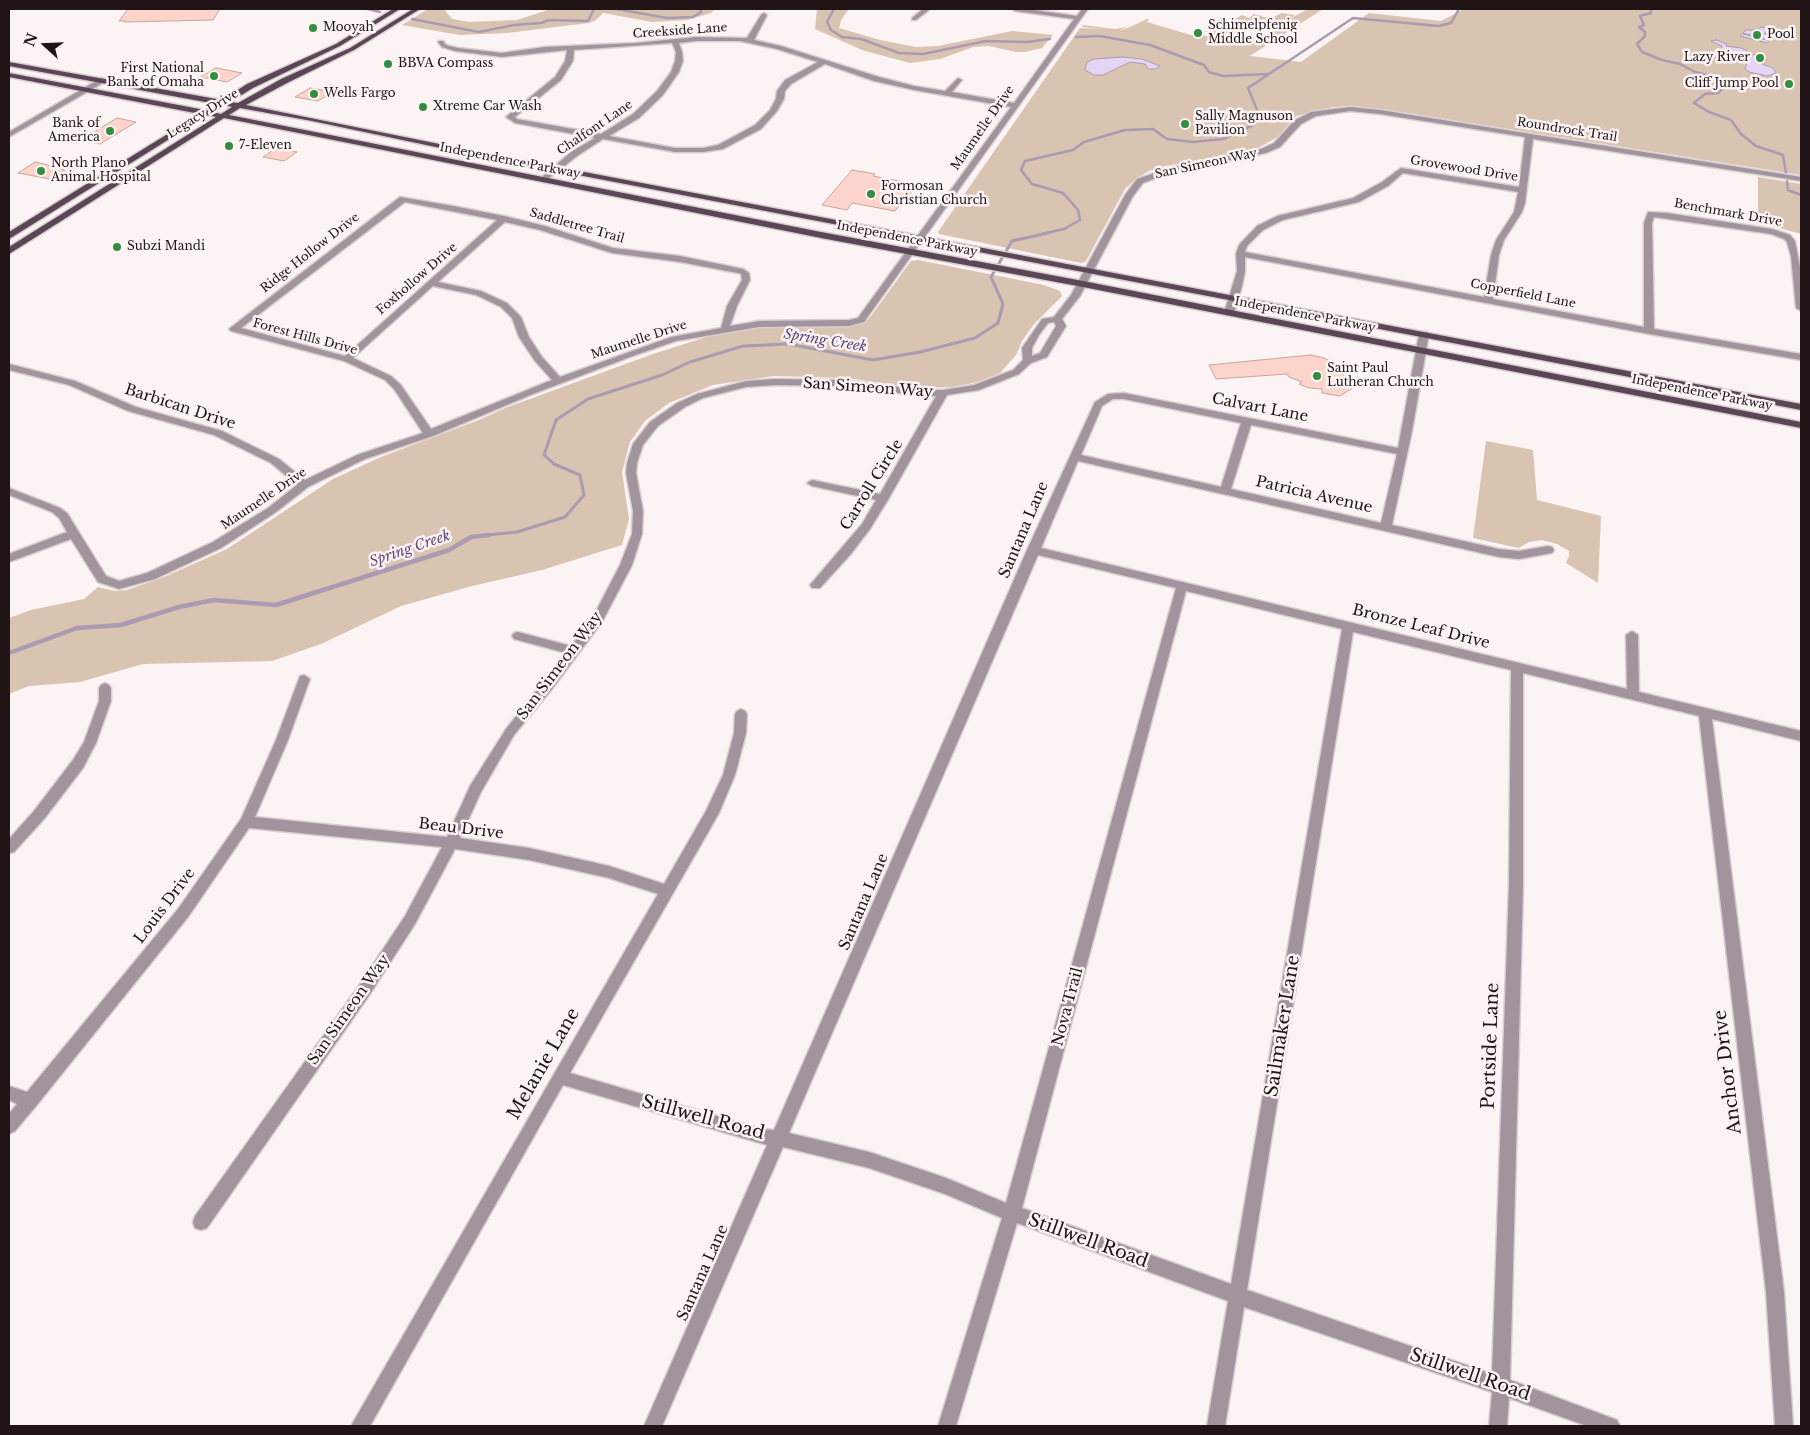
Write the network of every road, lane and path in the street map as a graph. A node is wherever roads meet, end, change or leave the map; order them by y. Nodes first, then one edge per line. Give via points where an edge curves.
1 (396, 9) edge
2 (417, 9) edge
3 (927, 9) edge
4 (1015, 9) edge
5 (1085, 9) edge
6 (764, 15) dead end
7 (1078, 18) junction
8 (914, 19) dead end
9 (750, 40) junction
10 (675, 41) junction
11 (441, 42) dead end
12 (571, 48) junction
13 (326, 51) junction
14 (340, 55) junction
15 (824, 62) junction
16 (11, 65) edge
17 (9, 75) edge
18 (104, 80) junction
19 (958, 80) dead end
20 (90, 89) junction
21 (947, 94) junction
22 (223, 102) junction
23 (240, 105) junction
24 (1015, 105) junction
25 (1329, 111) joint
26 (206, 113) junction
27 (221, 117) junction
28 (363, 129) junction
29 (9, 135) edge
30 (1530, 136) junction
31 (602, 137) junction
32 (347, 140) junction
33 (121, 166) junction
34 (557, 168) junction
35 (1801, 179) edge
36 (544, 180) junction
37 (1524, 190) junction
38 (100, 193) junction
39 (403, 199) joint
40 (36, 219) junction
41 (504, 219) junction
42 (54, 223) junction
43 (9, 236) edge
44 (920, 239) junction
45 (9, 251) edge
46 (911, 252) junction
47 (1240, 254) junction
48 (1090, 270) junction
49 (432, 283) junction
50 (1083, 284) junction
51 (1234, 298) junction
52 (1488, 299) junction
53 (1801, 308) edge
54 (1229, 313) junction
55 (1057, 319) junction
56 (234, 329) joint
57 (725, 329) junction
58 (1649, 331) junction
59 (1424, 334) junction
60 (1423, 351) junction
61 (1801, 357) edge
62 (347, 359) junction
63 (1028, 361) junction
64 (9, 367) edge
65 (558, 381) junction
66 (1665, 381) junction
67 (943, 393) junction
68 (1111, 396) joint
69 (1664, 398) junction
70 (1801, 407) edge
71 (1247, 421) junction
72 (1801, 425) edge
73 (430, 434) junction
74 (1402, 452) junction
75 (1074, 457) junction
76 (812, 483) dead end
77 (304, 484) junction
78 (1225, 490) junction
79 (9, 491) edge
80 (884, 498) junction
81 (1386, 526) junction
82 (73, 534) junction
83 (1034, 550) junction
84 (1548, 550) dead end
85 (9, 558) edge
86 (816, 585) dead end
87 (1182, 586) junction
88 (1348, 626) junction
89 (1632, 635) dead end
90 (518, 636) dead end
91 (574, 652) junction
92 (1517, 667) junction
93 (304, 679) dead end
94 (105, 688) dead end
95 (1633, 695) junction
96 (1705, 713) junction
97 (741, 714) dead end
98 (1801, 736) edge
99 (246, 822) junction
100 (451, 843) junction
101 (9, 848) edge
102 (668, 891) junction
103 (558, 1077) junction
104 (9, 1093) edge
105 (30, 1101) junction
106 (9, 1126) edge
107 (779, 1138) junction
108 (1012, 1213) junction
109 (201, 1222) dead end
110 (1239, 1296) junction
111 (1501, 1386) junction
112 (360, 1426) edge
113 (654, 1426) edge
114 (947, 1426) edge
115 (1216, 1426) edge
116 (1498, 1426) edge
117 (1611, 1426) edge
118 (1784, 1426) edge

1 - 13 main road, Legacy Drive
2 - 14 main road, Legacy Drive
3 - 8 street
4 - 7 street
5 - 7 street, Maumelle Drive
6 - 9 street
7 - 24 street, Maumelle Drive
9 - 10 street, Creekside Lane
9 - 15 street, Creekside Lane
10 - 12 street, Creekside Lane
10 - 31 street, Chalfont Lane via 679,62 660,93 636,116
11 - 12 street, Creekside Lane via 449,48 489,55
12 - 31 street via 569,61 558,78 510,117 516,121
13 - 14 main road
13 - 22 main road, Legacy Drive
14 - 23 main road, Legacy Drive via 284,80
15 - 21 street, Creekside Lane via 893,83
15 - 31 street via 788,82 773,111 758,126 720,147 675,150
16 - 18 main road, Independence Parkway
17 - 20 main road, Independence Parkway
18 - 20 street
18 - 22 main road, Independence Parkway
19 - 21 street
20 - 26 main road, Independence Parkway
20 - 29 street
21 - 24 street, Creekside Lane
22 - 23 main road, Independence Parkway
22 - 26 main road, Legacy Drive
23 - 27 main road, Legacy Drive
23 - 28 main road, Independence Parkway
24 - 44 street, Maumelle Drive
25 - 30 street, Roundrock Trail via 1362,110
25 - 48 street, San Simeon Way via 1298,122 1277,145 1263,151 1172,169 1140,181 1129,195
26 - 27 main road, Independence Parkway
26 - 33 main road, Legacy Drive
27 - 32 main road, Independence Parkway
27 - 38 main road, Legacy Drive
28 - 32 main road
28 - 34 main road, Independence Parkway
30 - 35 street, Roundrock Trail
30 - 37 street
31 - 34 street, Chalfont Lane
32 - 36 main road, Independence Parkway
33 - 38 main road via 124,172 100,189
33 - 40 main road, Legacy Drive
34 - 36 street, Chalfont Lane
34 - 44 main road, Independence Parkway
36 - 46 main road, Independence Parkway
37 - 47 street, Grovewood Drive via 1401,170 1385,184 1356,200 1269,223 1251,235
37 - 52 street via 1518,212 1500,240 1495,255
38 - 42 main road, Legacy Drive
39 - 41 street, Saddletree Trail
39 - 56 street, Ridge Hollow Drive
40 - 42 main road
40 - 43 main road, Legacy Drive
41 - 49 street, Foxhollow Drive
41 - 57 street, Saddletree Trail via 612,250 740,271 746,280 732,306
42 - 45 main road, Legacy Drive
44 - 46 street, Maumelle Drive
44 - 48 main road, Independence Parkway
46 - 50 main road, Independence Parkway
46 - 57 street, Maumelle Drive via 857,322 759,324
47 - 51 street via 1241,271
47 - 52 street, Copperfield Lane
48 - 50 street, San Simeon Way
48 - 51 main road, Independence Parkway
49 - 62 street, Foxhollow Drive
49 - 65 street via 484,295 504,305 516,317 538,359
50 - 54 main road, Independence Parkway
50 - 55 street, San Simeon Way
51 - 54 street
51 - 59 main road, Independence Parkway
52 - 58 street, Copperfield Lane
53 - 58 street, Benchmark Drive via 1796,256 1787,237 1651,214 1648,223
54 - 60 main road, Independence Parkway
55 - 63 street, San Simeon Way via 1045,321 1034,334 1027,348
55 - 63 street, San Simeon Way via 1061,326 1044,355
56 - 62 street, Forest Hills Drive
57 - 65 street, Maumelle Drive via 657,344
58 - 61 street, Copperfield Lane
59 - 60 street
59 - 66 main road, Independence Parkway
60 - 69 main road, Independence Parkway
60 - 74 street
62 - 73 street, Forest Hills Drive via 388,378 398,387
63 - 67 street, San Simeon Way via 1016,372 987,385
64 - 77 street, Barbican Drive via 72,383 132,409 218,432 275,461
65 - 73 street, Maumelle Drive
66 - 69 main road
66 - 70 main road, Independence Parkway
67 - 80 street, Carroll Circle
67 - 91 street, San Simeon Way via 902,392 844,383 746,384 700,396 666,414 638,444 632,464 639,520 626,565 602,611
68 - 71 street, Calvart Lane
68 - 75 street, Santana Lane via 1098,404
69 - 72 main road, Independence Parkway
71 - 74 street, Calvart Lane
71 - 78 street
73 - 77 street, Maumelle Drive via 361,457
74 - 81 street
75 - 78 street, Patricia Avenue
75 - 83 street, Santana Lane
76 - 80 street
77 - 82 street, Maumelle Drive via 272,510 217,545 151,576 119,585 102,578
78 - 81 street, Patricia Avenue
79 - 82 street via 56,510
80 - 86 street, Carroll Circle via 846,552
81 - 84 street, Patricia Avenue via 1499,553 1519,555
82 - 85 street
83 - 87 street, Bronze Leaf Drive
83 - 107 street, Santana Lane
87 - 88 street, Bronze Leaf Drive
87 - 108 street, Nova Trail
88 - 92 street, Bronze Leaf Drive
88 - 110 street, Sailmaker Lane
89 - 95 street
90 - 91 street
91 - 100 street, San Simeon Way via 510,732 475,790
92 - 95 street, Bronze Leaf Drive
92 - 111 street, Portside Lane via 1516,885
93 - 99 street, Louis Drive via 282,740
94 - 101 street via 100,719 78,764
95 - 96 street, Bronze Leaf Drive
96 - 98 street, Bronze Leaf Drive
96 - 118 street, Anchor Drive via 1775,1292
97 - 102 street, Melanie Lane via 740,733 729,775 712,813
99 - 100 street, Beau Drive
99 - 105 street, Louis Drive via 183,913
100 - 102 street, Beau Drive via 529,854 609,872
100 - 109 street, San Simeon Way via 410,920 368,984
102 - 103 street, Melanie Lane
103 - 107 street, Stillwell Road via 743,1132
103 - 112 street, Melanie Lane
104 - 105 street
105 - 106 street, Louis Drive
107 - 108 street, Stillwell Road via 869,1160
107 - 113 street, Santana Lane
108 - 110 street, Stillwell Road
108 - 114 street, Nova Trail
110 - 111 street, Stillwell Road
110 - 115 street, Sailmaker Lane
111 - 116 street, Portside Lane
111 - 117 street, Stillwell Road

